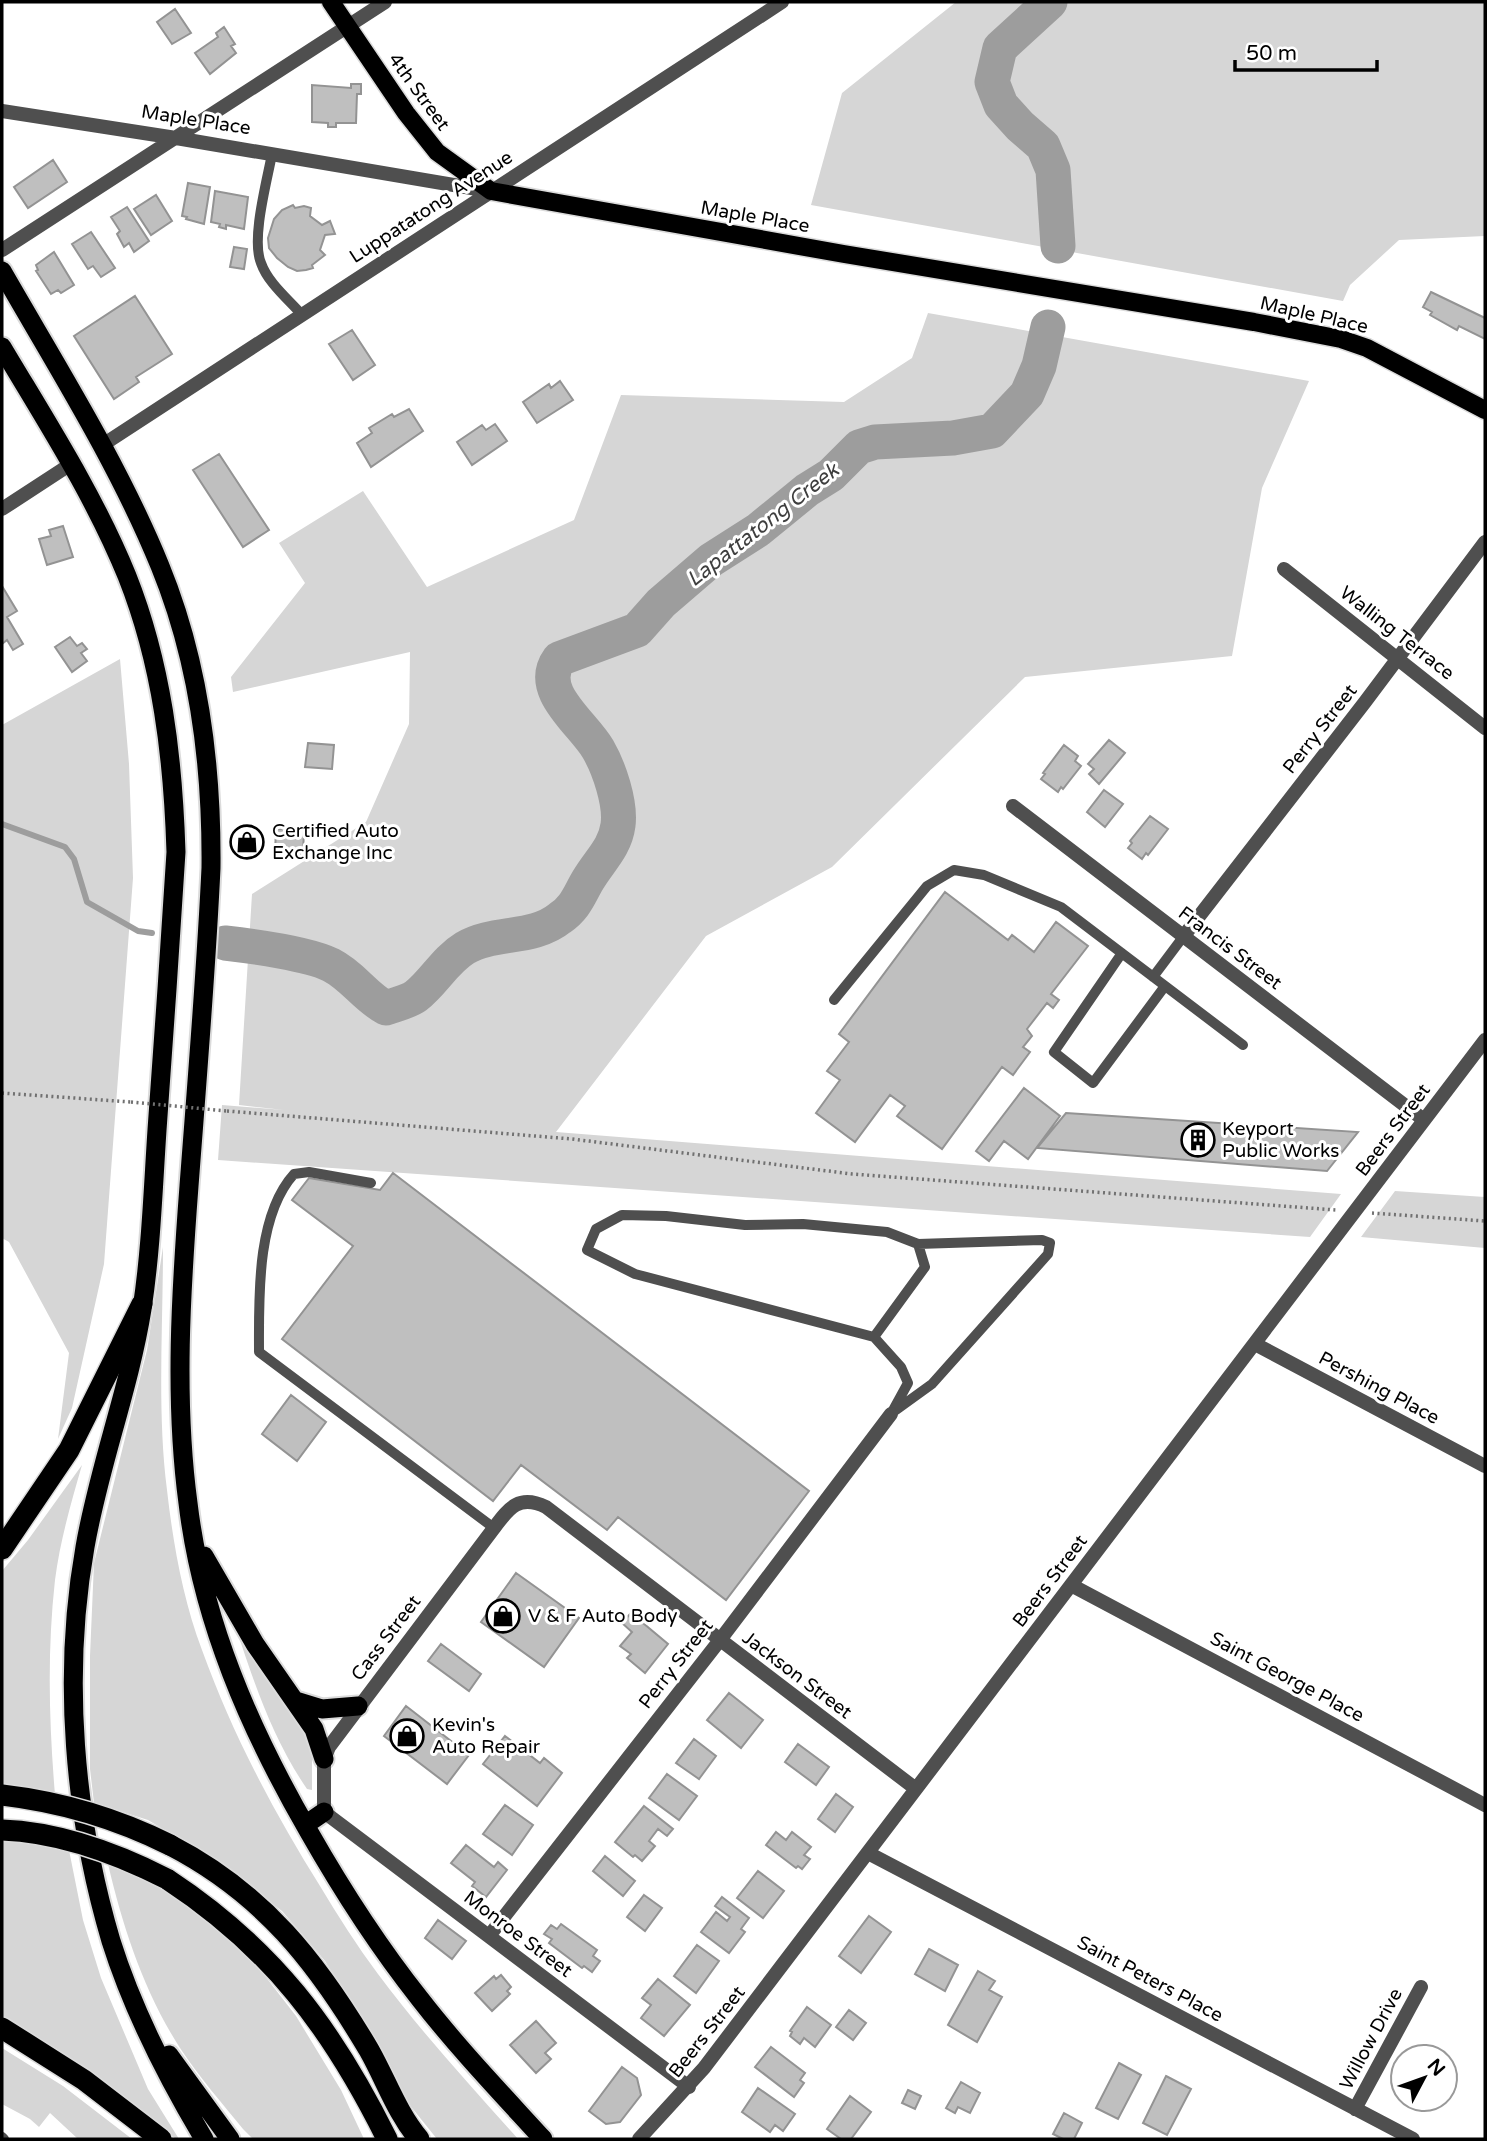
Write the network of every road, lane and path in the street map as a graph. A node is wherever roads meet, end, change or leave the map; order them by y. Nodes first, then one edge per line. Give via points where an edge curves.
1 (331, 2) edge
2 (385, 2) edge
3 (782, 2) edge
4 (347, 27) junction
5 (2, 111) edge
6 (176, 138) junction
7 (272, 154) junction
8 (491, 191) junction
9 (2, 250) edge
10 (2, 271) edge
11 (302, 315) junction
12 (2, 347) edge
13 (1485, 410) edge
14 (102, 446) junction
15 (71, 464) junction
16 (2, 509) edge
17 (1485, 542) edge
18 (1284, 569) dead end
19 (1398, 659) junction
20 (1485, 727) edge
21 (1013, 806) dead end
22 (1183, 937) junction
23 (1122, 953) junction
24 (1153, 977) junction
25 (1165, 986) junction
26 (834, 1000) dead end
27 (1485, 1040) edge
28 (1243, 1045) dead end
29 (2, 1093) edge
30 (1424, 1120) junction
31 (371, 1183) dead end
32 (1355, 1212) junction
33 (1485, 1222) edge
34 (918, 1244) junction
35 (142, 1304) junction
36 (874, 1336) junction
37 (1255, 1344) junction
38 (891, 1414) junction
39 (1485, 1466) edge
40 (517, 1504) joint
41 (494, 1528) junction
42 (193, 1539) junction
43 (2, 1549) edge
44 (1071, 1584) junction
45 (720, 1640) junction
46 (296, 1701) junction
47 (358, 1706) junction
48 (324, 1759) junction
49 (916, 1789) junction
50 (2, 1795) edge
51 (1485, 1805) edge
52 (324, 1812) junction
53 (305, 1825) junction
54 (2, 1830) edge
55 (868, 1853) junction
56 (489, 1936) junction
57 (1421, 1987) dead end
58 (332, 1993) junction
59 (135, 2005) junction
60 (2, 2028) edge
61 (689, 2087) junction
62 (1355, 2109) junction
63 (161, 2139) edge
64 (204, 2139) edge
65 (230, 2139) edge
66 (387, 2139) edge
67 (403, 2139) edge
68 (419, 2139) edge
69 (543, 2139) edge
70 (639, 2139) edge
71 (1412, 2139) edge

1 - 4 main road, 4th Street
2 - 4 street
3 - 8 street, Luppatatong Avenue
4 - 6 street
4 - 8 main road, 4th Street via 437,152
5 - 6 street, Maple Place
6 - 7 street, Maple Place
6 - 9 street
7 - 8 street, Maple Place
7 - 11 lane via 257,243 260,263
8 - 11 street, Luppatatong Avenue
8 - 13 main road, Maple Place via 1341,339
10 - 14 highway
11 - 14 street, Luppatatong Avenue
12 - 15 highway
14 - 42 highway via 134,505 183,635 200,701 212,822 182,1310 182,1434
15 - 16 street
15 - 35 highway via 142,618 167,724 174,795 171,938
17 - 19 street, Perry Street
18 - 19 street, Walling Terrace
19 - 20 street, Walling Terrace
19 - 22 street, Perry Street
21 - 22 street, Francis Street
22 - 24 lane
22 - 30 street, Francis Street
23 - 24 lane
23 - 25 lane via 1054,1052 1093,1083
23 - 26 lane via 1061,907 984,875 954,870 927,886
24 - 25 lane
25 - 28 lane
27 - 30 street, Beers Street
29 - 32 path, bridge via 572,1139 852,1174
30 - 32 street, Beers Street
31 - 41 lane via 309,1172 294,1174 288,1181 271,1220 259,1272 259,1352
32 - 33 path
32 - 37 street, Beers Street
34 - 36 lane via 925,1267
34 - 36 lane via 887,1232 622,1215 596,1229 587,1250 635,1275
34 - 38 lane via 1050,1243 1048,1254 932,1384
35 - 43 highway via 69,1450
35 - 59 highway via 86,1539 74,1658 76,1743 88,1840 111,1942
36 - 38 lane via 901,1367 908,1383
37 - 39 street, Pershing Place
37 - 44 street, Beers Street
38 - 45 street, Perry Street
40 - 41 street, Cass Street
40 - 45 street, Jackson Street via 531,1501 546,1507
41 - 47 street, Cass Street
42 - 46 highway via 255,1644
42 - 53 highway via 230,1671 256,1733
44 - 49 street, Beers Street
44 - 51 street, Saint George Place
45 - 49 street, Jackson Street
45 - 56 street, Perry Street
46 - 47 highway via 322,1709
46 - 48 highway via 314,1729
47 - 48 street, Cass Street
48 - 52 street
49 - 55 street, Beers Street
50 - 58 highway, bridge via 76,1807 124,1824 213,1869 274,1919 306,1954
52 - 53 highway
52 - 56 street, Monroe Street
53 - 69 highway via 412,1989
54 - 66 highway, bridge via 43,1834 130,1861 167,1879 226,1921 301,1998 357,2082
55 - 61 street, Beers Street
55 - 62 street, Saint Peters Place
56 - 61 street, Monroe Street
57 - 62 street, Willow Drive
58 - 67 highway
58 - 68 highway
59 - 64 highway
59 - 65 highway
60 - 63 highway via 84,2080
61 - 70 street, Beers Street
62 - 71 street, Saint Peters Place

